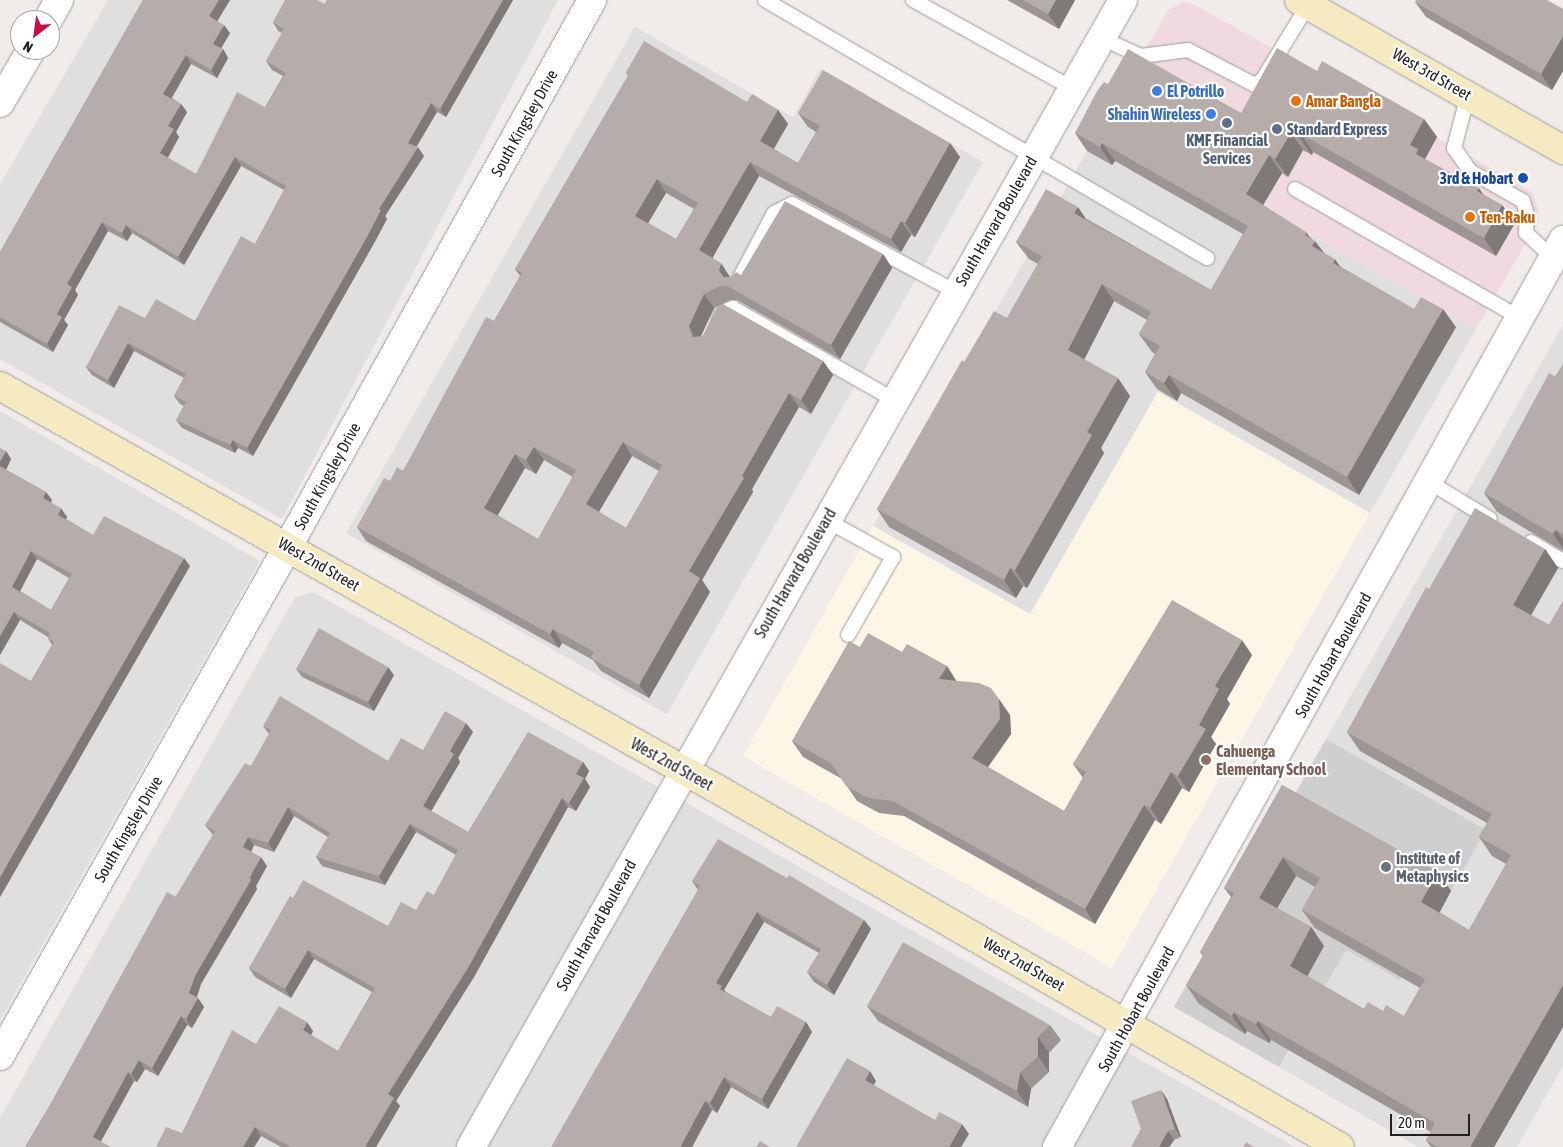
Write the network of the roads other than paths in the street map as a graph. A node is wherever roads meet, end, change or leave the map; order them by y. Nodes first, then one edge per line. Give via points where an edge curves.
1 (592, 0) edge
2 (765, 0) edge
3 (913, 0) edge
4 (1122, 0) edge
5 (1304, 3) edge
6 (1101, 38) junction
7 (25, 60) edge
8 (1063, 83) junction
9 (1468, 95) junction
10 (0, 103) edge
11 (1563, 150) edge
12 (1033, 157) junction
13 (1295, 189) dead end
14 (1558, 249) edge
15 (1207, 258) dead end
16 (737, 282) edge
17 (956, 292) junction
18 (1520, 318) junction
19 (710, 335) edge
20 (0, 386) edge
21 (894, 400) junction
22 (1429, 482) junction
23 (826, 520) junction
24 (288, 546) junction
25 (1563, 561) edge
26 (848, 635) dead end
27 (683, 770) junction
28 (1128, 1024) junction
29 (0, 1056) edge
30 (471, 1147) edge
31 (1057, 1147) edge
32 (1340, 1147) edge

1 - 24 street, South Kingsley Drive
2 - 12 lane
3 - 8 lane
4 - 6 street, South Harvard Boulevard
5 - 6 lane via 1263,79 1255,85 1188,50 1141,56
5 - 9 street, West 3rd Street
6 - 8 street, South Harvard Boulevard
7 - 10 street
8 - 12 street, South Harvard Boulevard
9 - 11 street, West 3rd Street
9 - 14 lane via 1454,148 1470,171 1523,201 1527,215 1526,233
12 - 15 lane
12 - 17 street, South Harvard Boulevard
13 - 18 lane
14 - 18 street, South Hobart Boulevard
16 - 17 lane via 774,213 792,204
17 - 21 street, South Harvard Boulevard
18 - 22 street, South Hobart Boulevard
19 - 21 lane via 722,312 733,308
20 - 24 street, West 2nd Street
21 - 23 street, South Harvard Boulevard
22 - 25 lane
22 - 28 street, South Hobart Boulevard
23 - 26 lane via 893,557
23 - 27 street, South Harvard Boulevard
24 - 27 street, West 2nd Street
24 - 29 street, South Kingsley Drive
27 - 28 street, West 2nd Street
27 - 30 street, South Harvard Boulevard
28 - 31 street, South Hobart Boulevard
28 - 32 street, West 2nd Street

